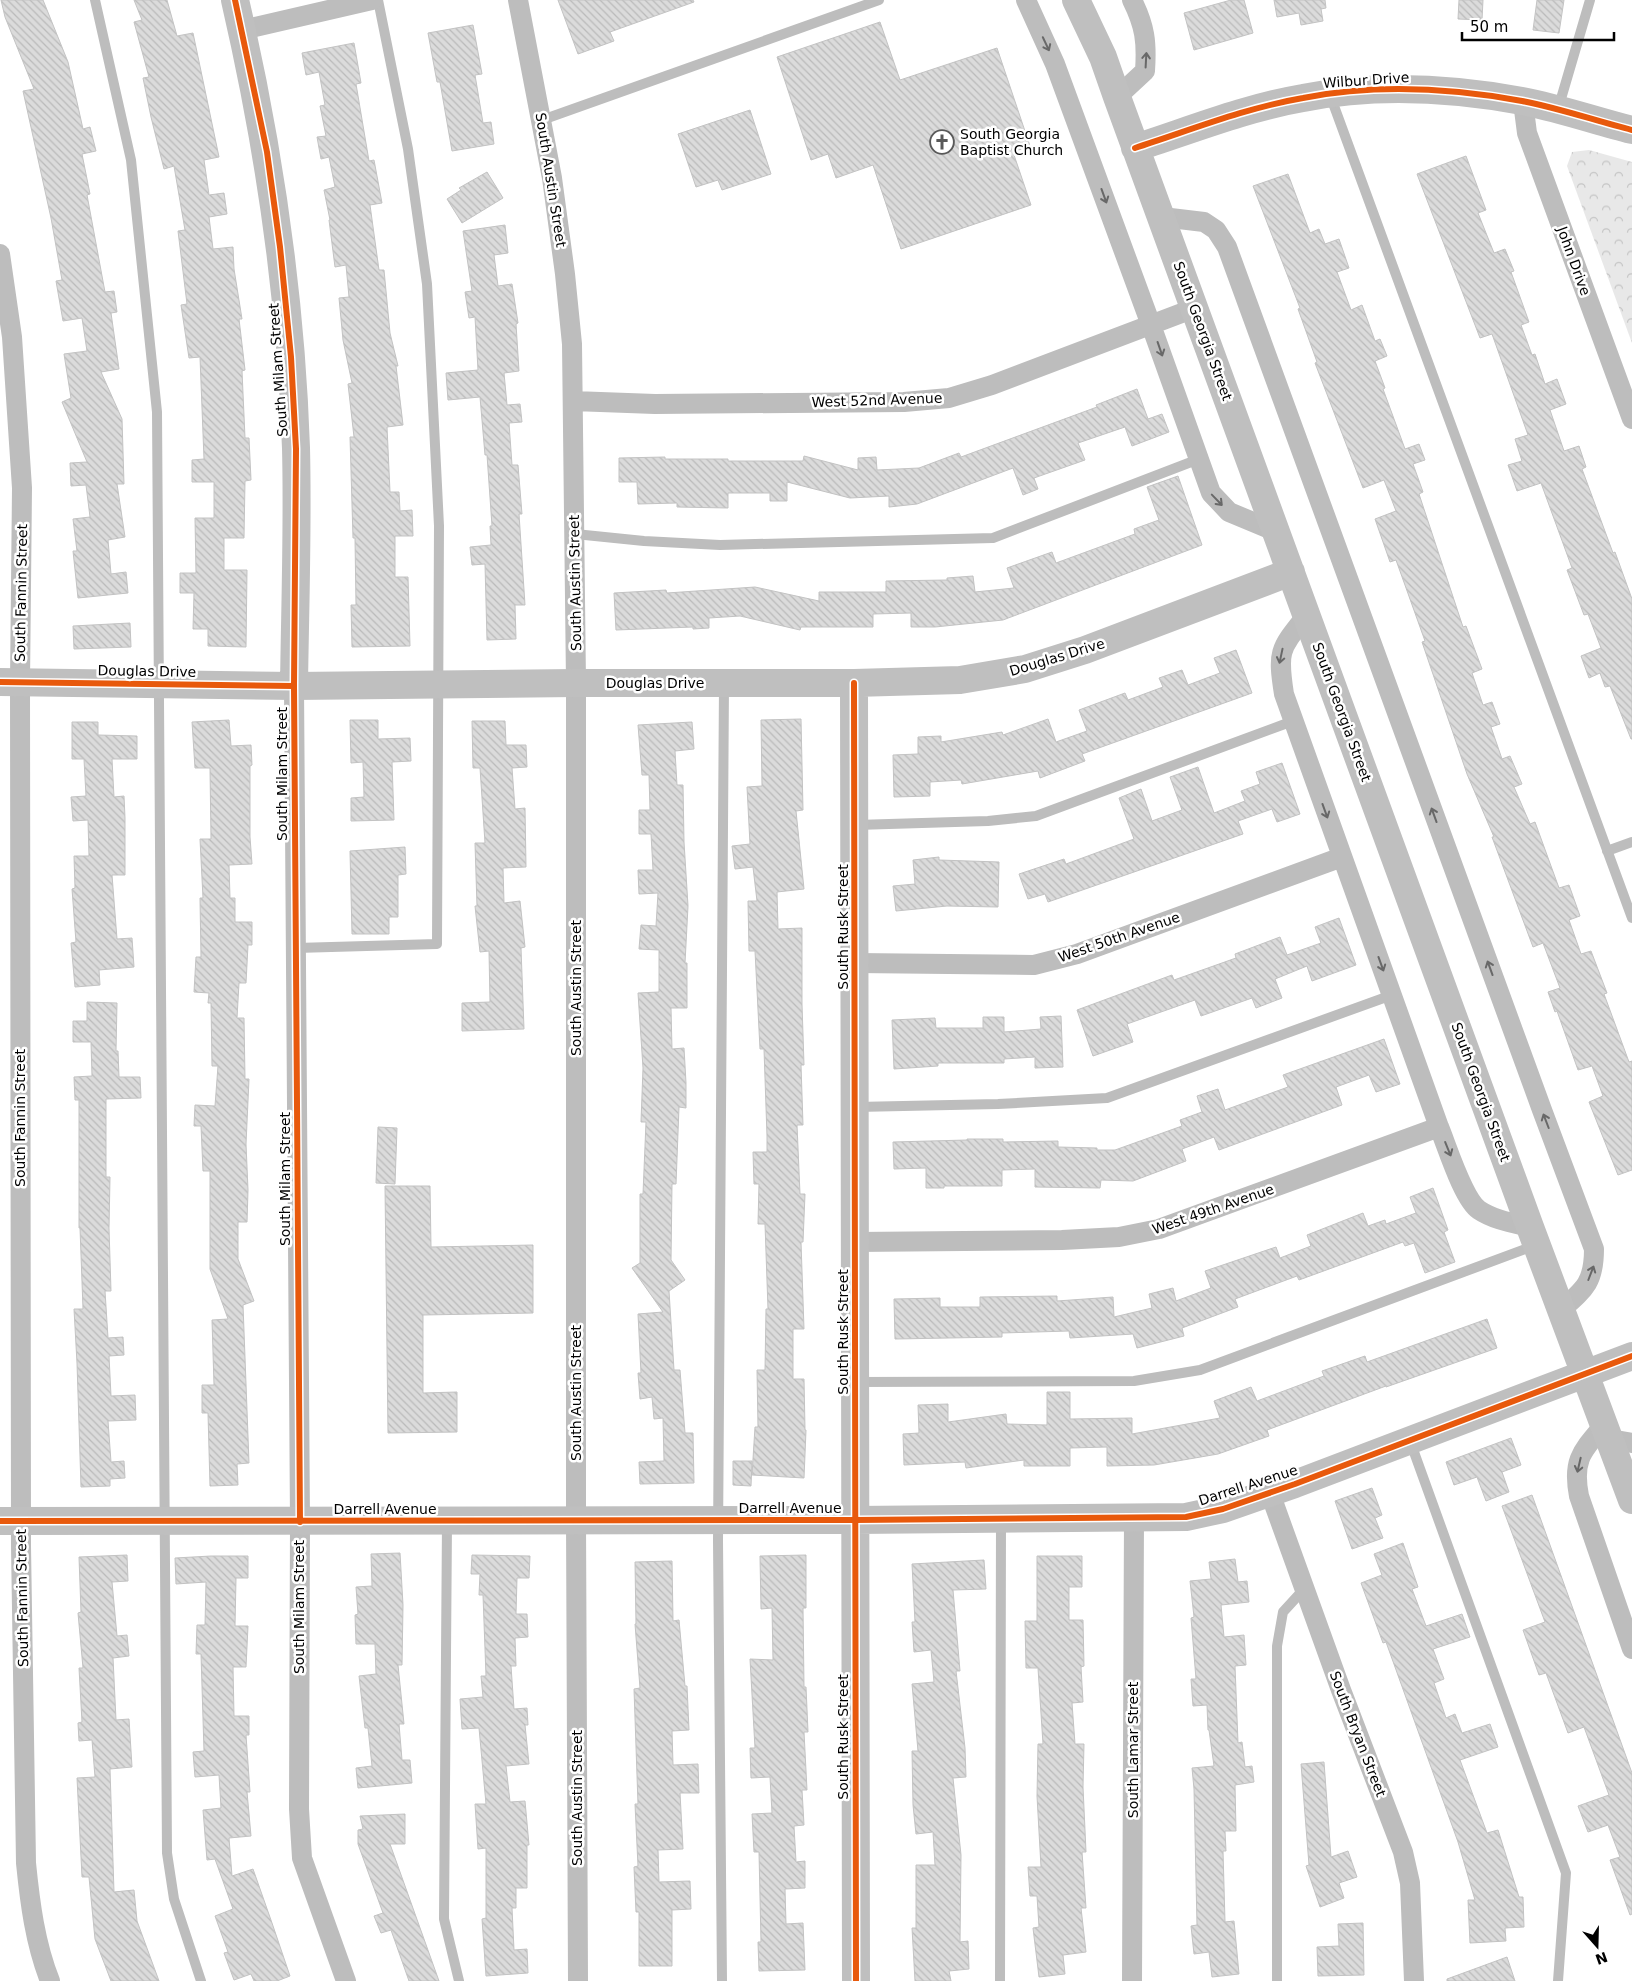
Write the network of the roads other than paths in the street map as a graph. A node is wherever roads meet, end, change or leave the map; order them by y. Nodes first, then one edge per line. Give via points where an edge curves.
1 (95, 0) edge
2 (235, 0) edge
3 (372, 0) edge
4 (378, 0) edge
5 (518, 0) edge
6 (879, 0) edge
7 (1026, 0) edge
8 (1076, 0) edge
9 (1132, 0) edge
10 (1590, 0) edge
11 (242, 30) junction
12 (1330, 94) junction
13 (1117, 97) junction
14 (1523, 102) junction
15 (1557, 111) junction
16 (542, 120) junction
17 (1632, 130) edge
18 (1135, 148) junction
19 (1162, 217) junction
20 (0, 254) edge
21 (1195, 308) junction
22 (1151, 324) junction
23 (574, 401) junction
24 (1632, 419) edge
25 (1198, 459) junction
26 (1277, 532) junction
27 (575, 534) junction
28 (1291, 572) junction
29 (1306, 616) junction
30 (10, 682) edge
31 (854, 682) junction
32 (576, 683) junction
33 (724, 683) junction
34 (157, 684) junction
35 (440, 684) junction
36 (294, 686) junction
37 (1293, 721) junction
38 (855, 825) junction
39 (1632, 842) edge
40 (1607, 851) junction
41 (1342, 857) junction
42 (1632, 918) edge
43 (296, 948) junction
44 (856, 963) junction
45 (1392, 994) junction
46 (856, 1107) junction
47 (1439, 1127) junction
48 (1533, 1236) junction
49 (856, 1242) junction
50 (1561, 1310) junction
51 (1632, 1356) edge
52 (1585, 1374) junction
53 (856, 1382) junction
54 (1615, 1435) edge
55 (1410, 1440) junction
56 (1270, 1493) junction
57 (1632, 1500) edge
58 (1134, 1518) junction
59 (1001, 1519) junction
60 (576, 1520) junction
61 (718, 1520) junction
62 (855, 1520) junction
63 (10, 1521) edge
64 (447, 1521) junction
65 (163, 1522) junction
66 (300, 1522) junction
67 (1305, 1588) junction
68 (1632, 1649) edge
69 (50, 1981) edge
70 (201, 1981) edge
71 (346, 1981) edge
72 (459, 1981) edge
73 (578, 1981) edge
74 (722, 1981) edge
75 (856, 1981) edge
76 (1000, 1981) edge
77 (1132, 1981) edge
78 (1277, 1981) edge
79 (1414, 1981) edge
80 (1558, 1981) edge

1 - 34 lane via 131,160 157,412
2 - 11 street, South Milam Street
3 - 11 street
4 - 35 lane via 408,149 427,284 439,526
5 - 16 street, South Austin Street
6 - 16 lane
7 -> 22 street via 1055,64
8 - 13 street, South Georgia Street
13 -> 9 street via 1145,71 1142,19
10 - 15 lane
11 - 36 street, South Milam Street via 267,152 291,357 296,449
12 - 14 street, Wilbur Drive via 1418,90
12 - 18 street, Wilbur Drive via 1223,118
12 - 40 lane
13 - 18 street, South Georgia Street
14 - 15 street, Wilbur Drive
14 - 24 street, John Drive via 1527,133
15 - 17 street, Wilbur Drive
16 - 23 street, South Austin Street via 565,274
18 - 19 street, South Georgia Street
19 - 21 street, South Georgia Street
50 -> 19 street via 1585,1289 1594,1268 1594,1249 1226,247 1216,230 1204,222
20 - 30 street, South Fannin Street via 12,337 22,488
21 - 22 street, West 52nd Avenue
21 - 26 street, South Georgia Street
22 - 23 street, West 52nd Avenue via 992,385 949,398 894,402 655,404
22 -> 25 street
23 - 27 street, South Austin Street
25 -> 26 street via 1211,493 1229,512
25 - 27 lane via 993,538 720,545
26 - 28 street, South Georgia Street
27 - 32 street, South Austin Street
28 - 29 street, South Georgia Street
28 - 31 street, Douglas Drive via 1025,670 960,680
29 -> 37 street via 1284,644 1279,665
29 - 48 street, South Georgia Street
30 - 34 street, Douglas Drive
30 - 63 street, South Fannin Street
31 - 33 street, Douglas Drive
31 - 38 street, South Rusk Street
32 - 33 street, Douglas Drive
32 - 35 street, Douglas Drive
32 - 60 street, South Austin Street
33 - 61 lane
34 - 36 street, Douglas Drive
34 - 65 lane
35 - 36 street, Douglas Drive
35 - 43 lane via 438,944
36 - 43 street, South Milam Street
37 - 38 lane via 1036,816 988,821
37 -> 41 street
38 - 44 street, South Rusk Street
39 - 40 lane
40 - 42 lane
41 - 44 street, West 50th Avenue via 1077,954 1034,965
41 -> 45 street
43 - 66 street, South Milam Street
44 - 46 street, South Rusk Street
45 - 46 lane via 1107,1098
45 - 47 street
46 - 49 street, South Rusk Street
47 -> 48 street via 1464,1190 1477,1209
47 - 49 street, West 49th Avenue via 1159,1230 1119,1237 1062,1240
48 - 50 street, South Georgia Street
48 - 53 lane via 1200,1370 1134,1382
49 - 53 street, South Rusk Street
50 - 52 street, South Georgia Street
51 - 52 street, Darrell Avenue
52 - 54 street, South Georgia Street
52 - 55 street, Darrell Avenue
53 - 62 street, South Rusk Street
54 - 57 street, South Georgia Street
54 -> 68 street via 1582,1451 1576,1478 1579,1496
55 - 56 street, Darrell Avenue
55 - 80 lane via 1566,1873
56 - 58 street, Darrell Avenue via 1186,1517
56 - 67 street, South Bryan Street
58 - 59 street, Darrell Avenue
58 - 77 street, South Lamar Street
59 - 62 street, Darrell Avenue
59 - 76 lane
60 - 61 street, Darrell Avenue
60 - 64 street, Darrell Avenue
60 - 73 street, South Austin Street
61 - 62 street, Darrell Avenue
61 - 74 lane
62 - 75 street, South Rusk Street
63 - 65 street, Darrell Avenue
63 - 69 street, South Fannin Street via 26,1863 31,1908
64 - 66 street, Darrell Avenue
64 - 72 lane via 444,1918
65 - 66 street, Darrell Avenue
65 - 70 lane via 167,1853 174,1899
66 - 71 street, South Milam Street via 298,1809 302,1858
67 - 78 lane via 1283,1612 1276,1646
67 - 79 street, South Bryan Street via 1403,1852 1410,1883

